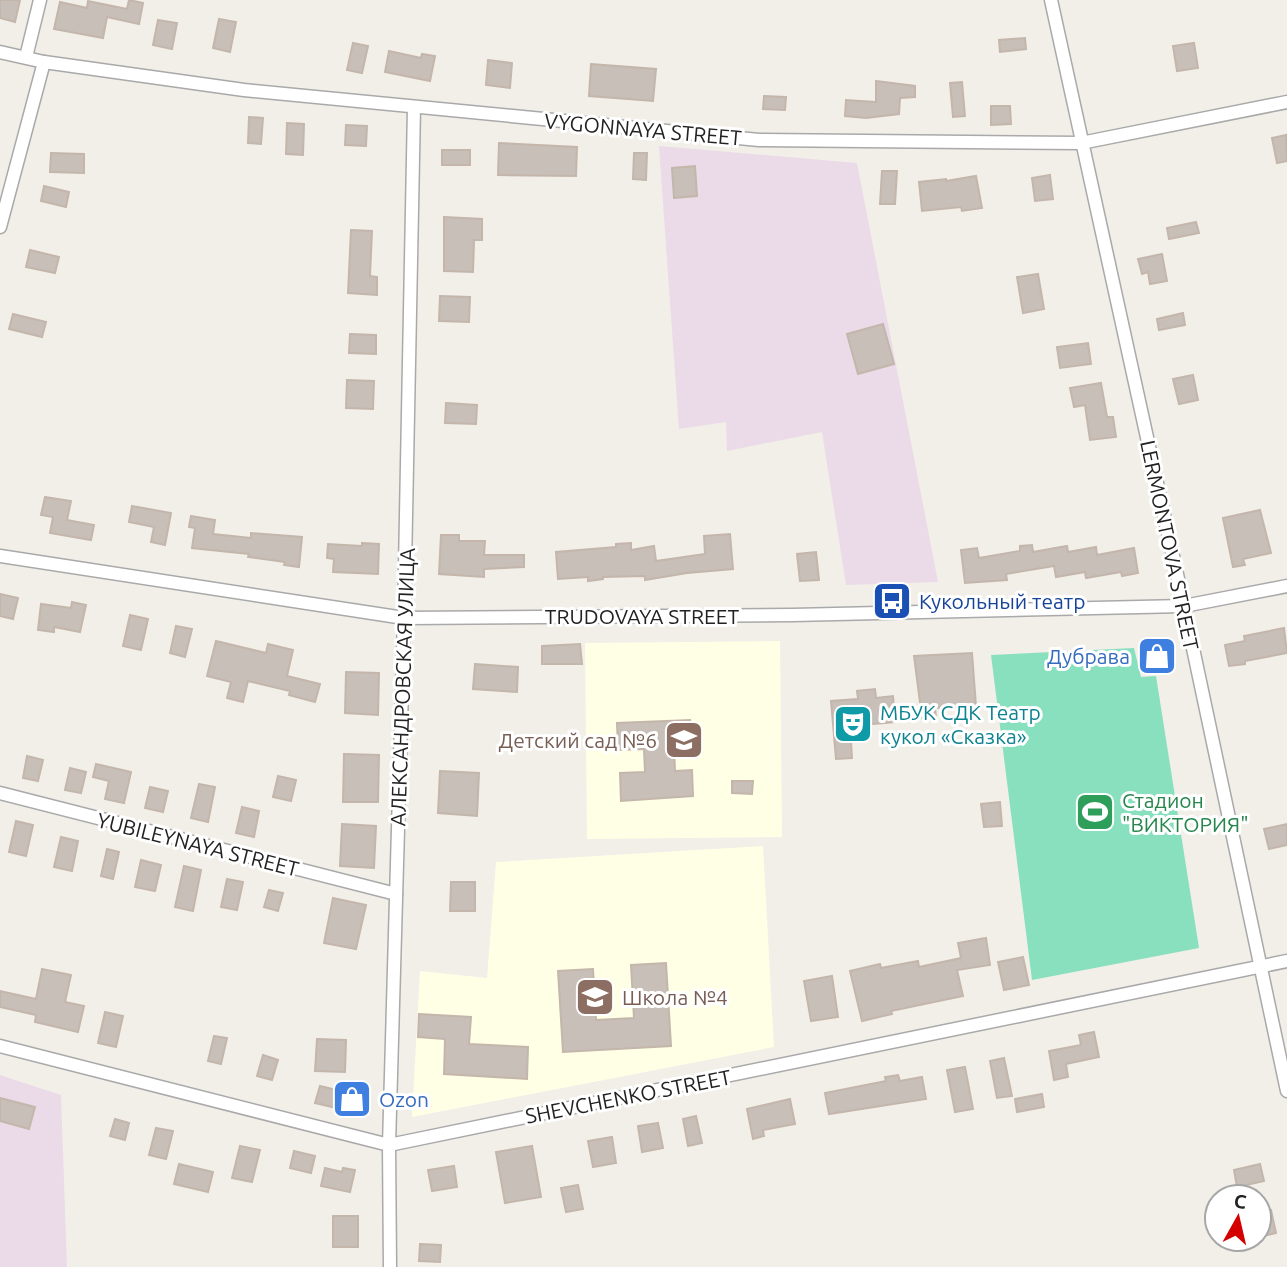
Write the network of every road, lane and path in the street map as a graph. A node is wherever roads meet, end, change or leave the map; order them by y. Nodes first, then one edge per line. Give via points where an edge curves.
1 (40, 0) edge
2 (1051, 0) edge
3 (0, 52) edge
4 (26, 57) junction
5 (44, 62) junction
6 (1287, 102) edge
7 (414, 107) junction
8 (1082, 143) junction
9 (0, 228) edge
10 (0, 556) edge
11 (1287, 586) edge
12 (1184, 606) junction
13 (404, 618) junction
14 (0, 793) edge
15 (396, 894) junction
16 (1287, 961) edge
17 (1260, 968) junction
18 (0, 1046) edge
19 (1287, 1091) edge
20 (389, 1145) junction
21 (390, 1267) edge

1 - 4 street
2 - 8 street, LERMONTOVA STREET
3 - 4 street, VYGONNAYA STREET
4 - 5 street, VYGONNAYA STREET
5 - 7 street, VYGONNAYA STREET via 244,90
5 - 9 street
6 - 8 street, VYGONNAYA STREET
7 - 8 street, VYGONNAYA STREET via 759,140
7 - 13 street, АЛЕКСАНДРОВСКАЯ УЛИЦА
8 - 12 street, LERMONTOVA STREET
10 - 13 street, TRUDOVAYA STREET
11 - 12 street, TRUDOVAYA STREET
12 - 13 street, TRUDOVAYA STREET
12 - 17 street, LERMONTOVA STREET
13 - 15 street, АЛЕКСАНДРОВСКАЯ УЛИЦА
14 - 15 street, YUBILEYNAYA STREET
15 - 20 street, АЛЕКСАНДРОВСКАЯ УЛИЦА
16 - 17 street, SHEVCHENKO STREET
17 - 19 street, LERMONTOVA STREET
17 - 20 street, SHEVCHENKO STREET
18 - 20 street, SHEVCHENKO STREET
20 - 21 street, АЛЕКСАНДРОВСКАЯ УЛИЦА

